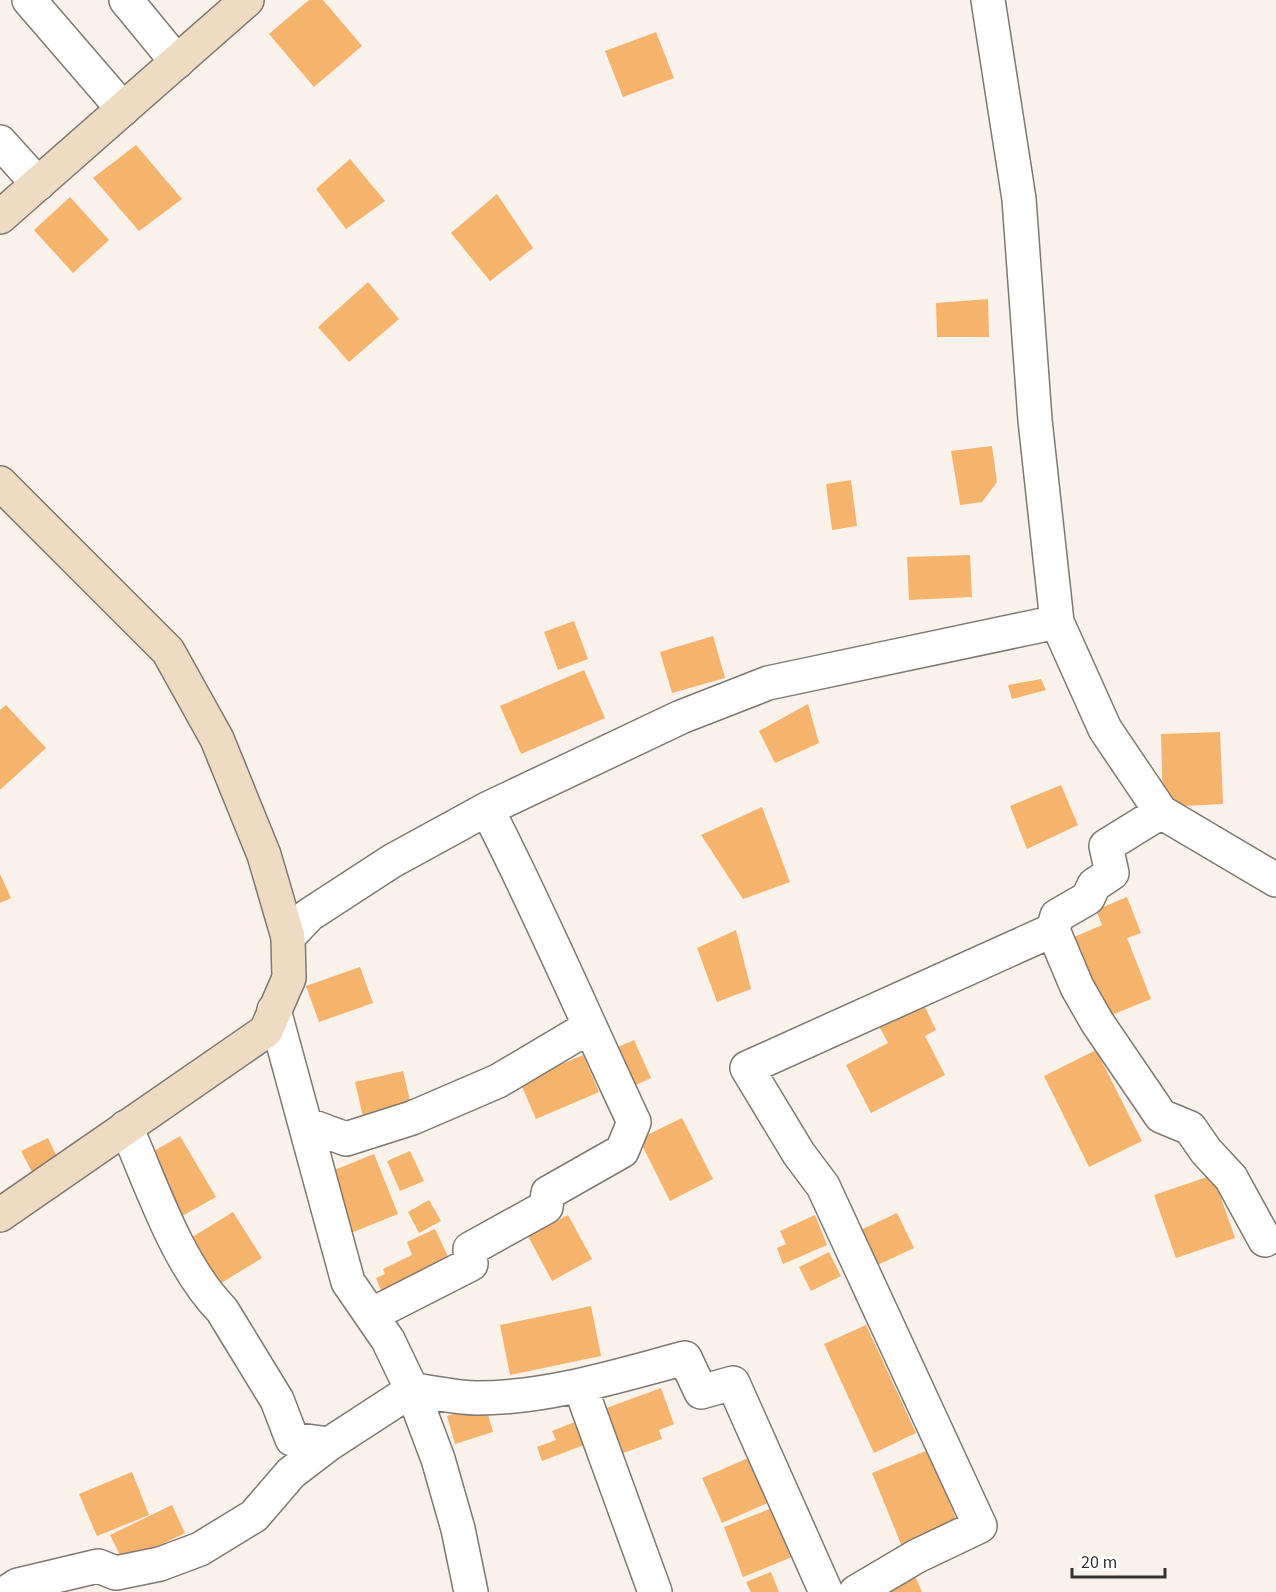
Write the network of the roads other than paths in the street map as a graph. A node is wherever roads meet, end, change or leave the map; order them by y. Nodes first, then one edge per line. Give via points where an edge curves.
1 (29, 0) edge
2 (126, 0) edge
3 (247, 0) edge
4 (988, 0) edge
5 (177, 62) junction
6 (123, 109) junction
7 (0, 142) edge
8 (38, 184) junction
9 (0, 218) edge
10 (0, 483) edge
11 (1057, 622) junction
12 (487, 809) junction
13 (1161, 812) junction
14 (1276, 880) edge
15 (1053, 930) junction
16 (288, 937) junction
17 (274, 1010) junction
18 (589, 1027) junction
19 (306, 1124) junction
20 (126, 1127) junction
21 (0, 1215) edge
22 (1265, 1240) dead end
23 (371, 1315) junction
24 (580, 1386) junction
25 (412, 1390) junction
26 (329, 1444) junction
27 (7, 1592) edge
28 (471, 1592) edge
29 (655, 1592) edge
30 (826, 1592) edge
31 (856, 1592) edge

1 - 6 street
2 - 5 street
3 - 5 main road
4 - 11 street via 1019,200 1035,420
5 - 6 main road
6 - 8 main road
7 - 8 street
8 - 9 main road
10 - 16 main road via 168,651 217,739 264,855
11 - 12 street via 768,683 681,717
11 - 13 street via 1105,729
12 - 16 street via 373,873 309,915
12 - 18 street via 536,904
13 - 14 street
13 - 15 street via 1106,846 1112,873 1094,885 1088,898 1057,916
15 - 22 street via 1077,987 1143,1090 1161,1116 1190,1128 1231,1178
15 - 31 street via 747,1068 823,1186 980,1526 917,1556
16 - 17 main road via 289,978
17 - 19 street
17 - 20 main road via 266,1031
18 - 19 street via 498,1081 412,1118 346,1139
18 - 23 street via 634,1122 622,1151 548,1193 546,1207 470,1249 471,1264
19 - 23 street via 348,1282
20 - 21 main road
20 - 26 street via 181,1250 277,1400 292,1439
23 - 25 street
24 - 25 street via 476,1398
24 - 29 street
24 - 30 street via 685,1358 701,1392 733,1383
25 - 26 street
25 - 28 street via 438,1459
26 - 27 street via 291,1473 254,1516 200,1549 160,1564 116,1573 98,1566 18,1585

